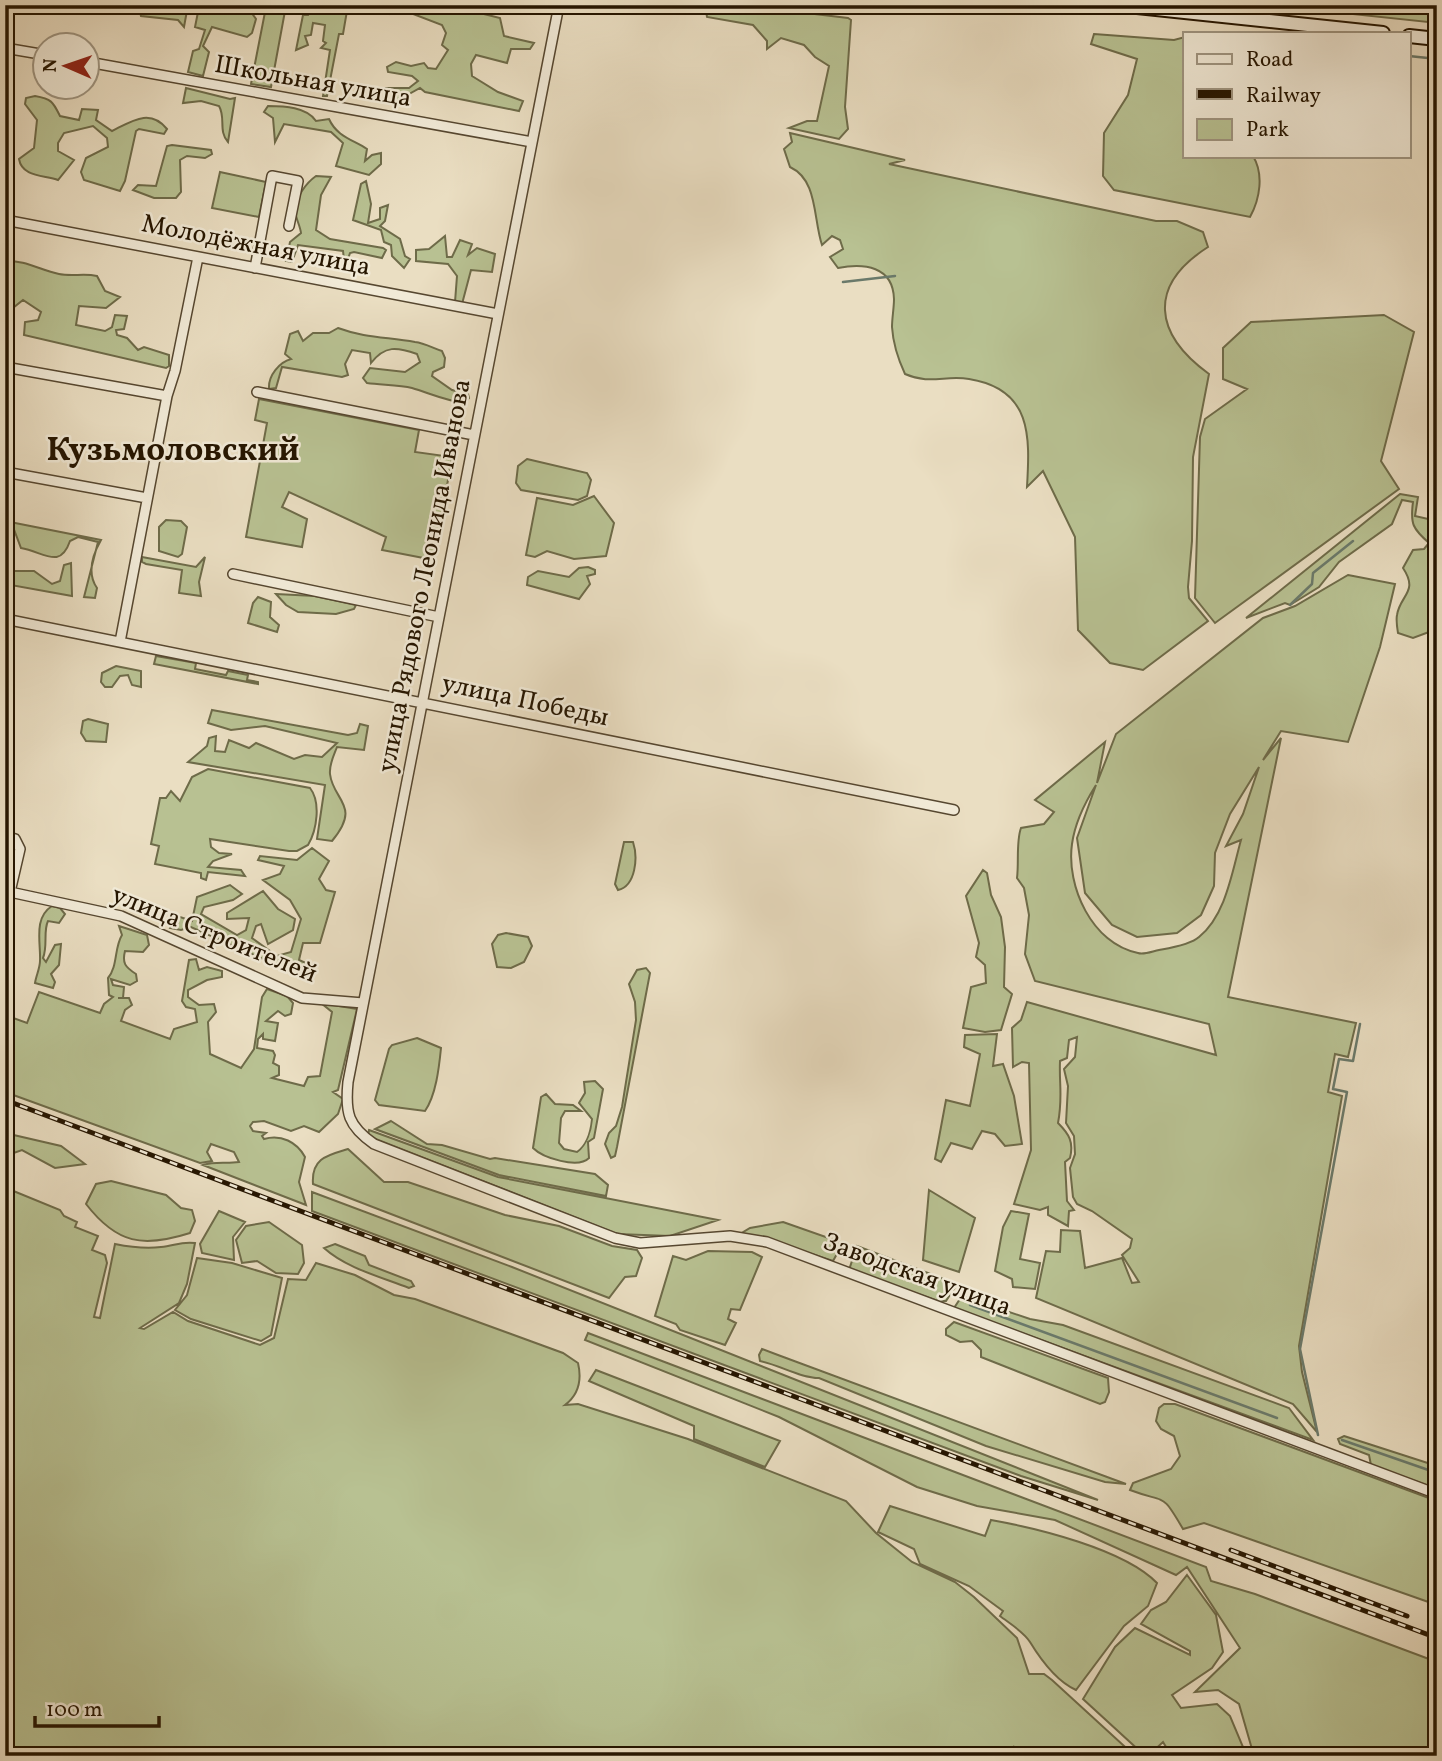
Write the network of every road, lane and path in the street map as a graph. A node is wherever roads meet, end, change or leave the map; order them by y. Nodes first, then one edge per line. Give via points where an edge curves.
1 (559, 5) edge
2 (1118, 5) edge
3 (1374, 32) edge
4 (1410, 36) edge
5 (1437, 39) edge
6 (5, 48) edge
7 (32, 53) edge
8 (102, 65) edge
9 (532, 142) junction
10 (5, 220) edge
11 (289, 226) dead end
12 (198, 257) junction
13 (254, 268) junction
14 (498, 314) junction
15 (5, 367) edge
16 (257, 392) dead end
17 (167, 396) junction
18 (474, 435) junction
19 (5, 472) edge
20 (147, 498) junction
21 (233, 575) dead end
22 (439, 617) junction
23 (5, 619) edge
24 (120, 642) junction
25 (422, 701) junction
26 (954, 810) dead end
27 (5, 836) edge
28 (363, 1003) junction
29 (374, 1144) joint
30 (1437, 1494) edge

1 - 9 street, улица Рядового Леонида Иванова
2 - 3 main road
4 - 5 main road
6 - 7 street
8 - 9 street, Школьная улица
9 - 14 street, улица Рядового Леонида Иванова
10 - 12 street, Молодёжная улица
11 - 13 street via 298,181 272,176
12 - 13 street, Молодёжная улица
12 - 17 street
13 - 14 street, Молодёжная улица
14 - 18 street, улица Рядового Леонида Иванова
15 - 17 street
16 - 18 street
17 - 20 street
18 - 22 street, улица Рядового Леонида Иванова
19 - 20 street
20 - 24 street
21 - 22 street
22 - 25 street, улица Рядового Леонида Иванова
23 - 24 street, улица Победы
24 - 25 street, улица Победы
25 - 26 street, улица Победы
25 - 28 street, улица Рядового Леонида Иванова
27 - 28 street, улица Строителей via 18,842 20,849 10,892 121,916 302,998
28 - 29 street, улица Рядового Леонида Иванова via 346,1109 357,1132
29 - 30 street, Заводская улица via 615,1238 640,1243 730,1236 768,1242

